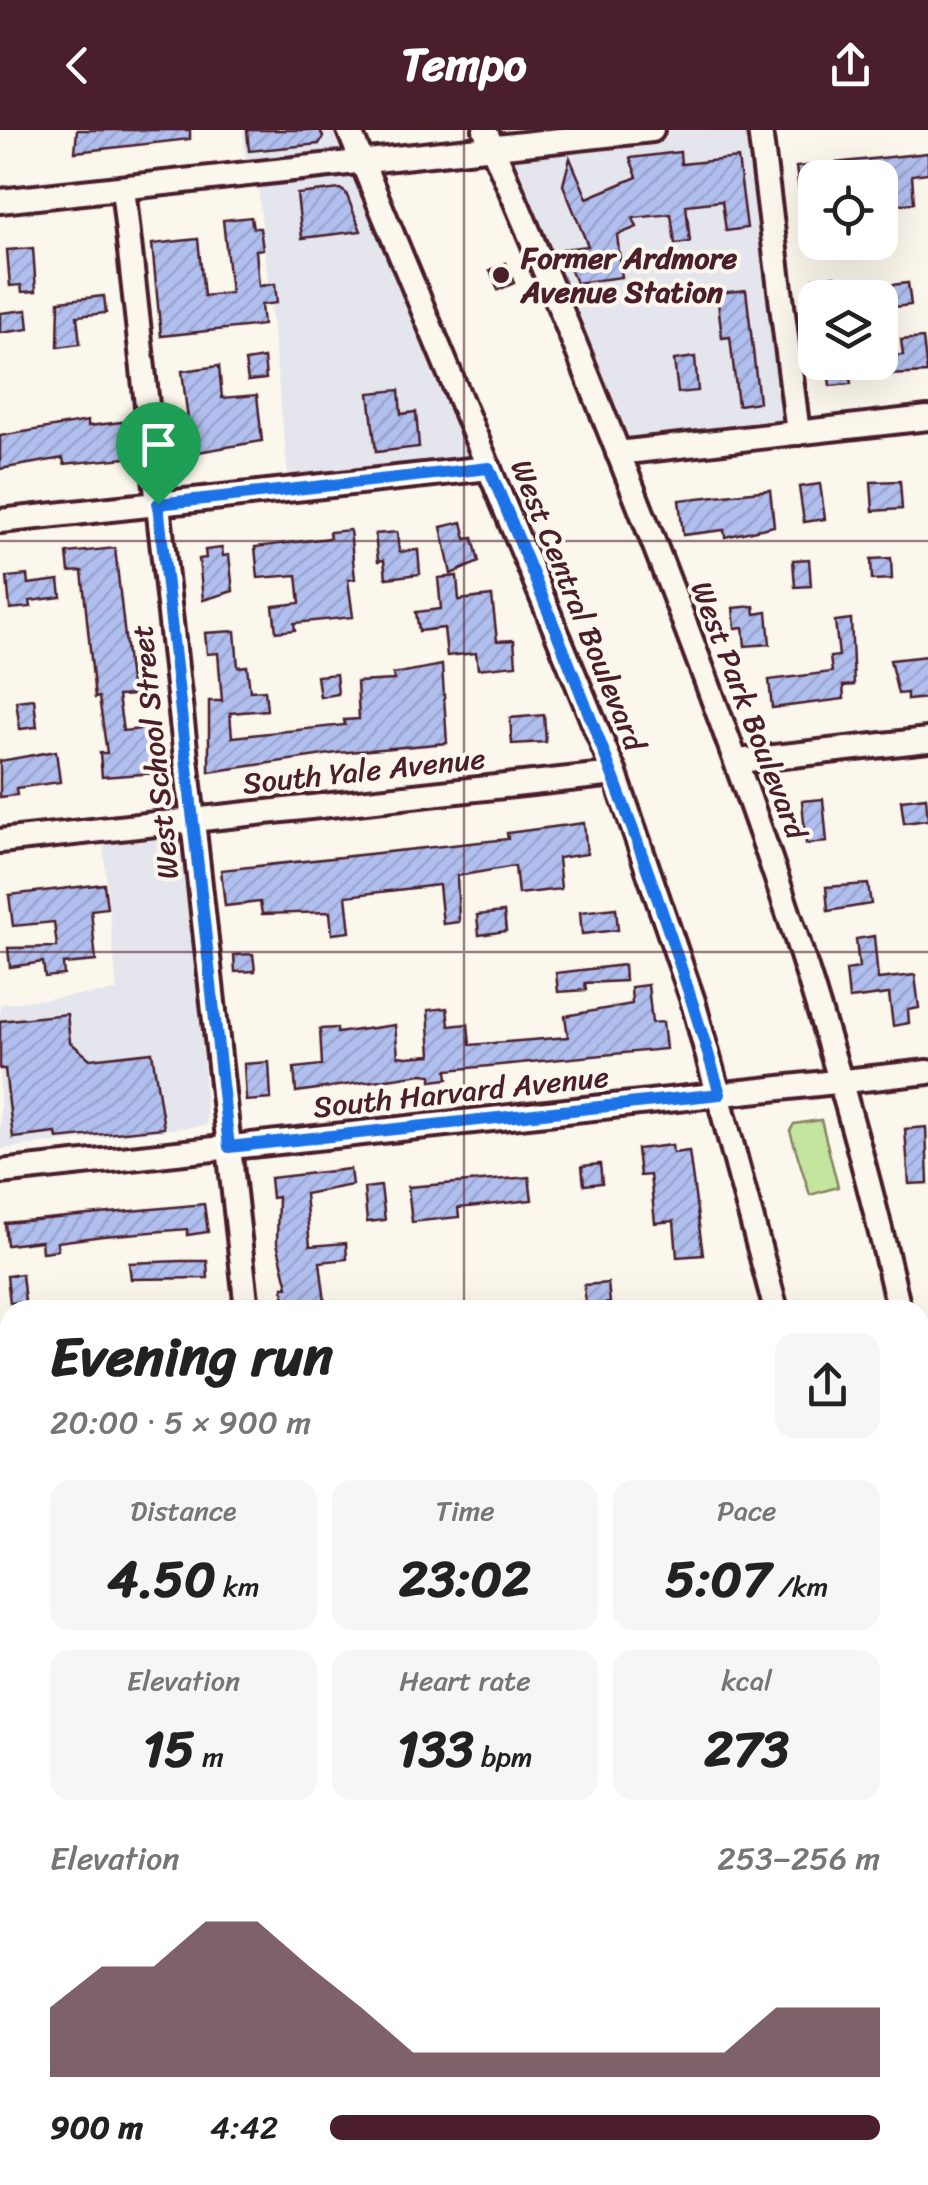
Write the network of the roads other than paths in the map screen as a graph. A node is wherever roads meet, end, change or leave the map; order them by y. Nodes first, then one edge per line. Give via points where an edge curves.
1 (349, 130) edge
2 (652, 130) edge
3 (760, 130) edge
4 (488, 139) edge
5 (362, 163) junction
6 (123, 188) junction
7 (0, 201) edge
8 (928, 418) edge
9 (798, 433) junction
10 (618, 453) junction
11 (489, 468) junction
12 (158, 504) junction
13 (0, 521) edge
14 (928, 740) edge
15 (738, 761) junction
16 (615, 774) junction
17 (193, 820) junction
18 (0, 841) edge
19 (928, 1072) edge
20 (842, 1080) junction
21 (720, 1094) junction
22 (229, 1147) junction
23 (0, 1172) edge
24 (246, 1300) edge
25 (773, 1300) edge
26 (897, 1300) edge

1 - 5 street, West Central Boulevard
2 - 4 street
3 - 9 street
4 - 5 street
4 - 10 street, West Park Boulevard
5 - 6 street
5 - 11 street, West Central Boulevard
6 - 7 street
6 - 12 street, West School Street
8 - 9 street
9 - 10 street
10 - 15 street, West Park Boulevard
11 - 12 street
11 - 16 street, West Central Boulevard
12 - 13 street
12 - 17 street, West School Street
14 - 15 street
15 - 20 street, West Park Boulevard
16 - 17 street, South Yale Avenue
16 - 21 street, West Central Boulevard
17 - 18 street, South Yale Avenue
17 - 22 street, West School Street
19 - 20 street, South Harvard Avenue
20 - 21 street, South Harvard Avenue
20 - 26 street, West Park Boulevard
21 - 22 street, South Harvard Avenue
21 - 25 street, West Central Boulevard
22 - 23 street, South Harvard Avenue
22 - 24 street, West School Street

